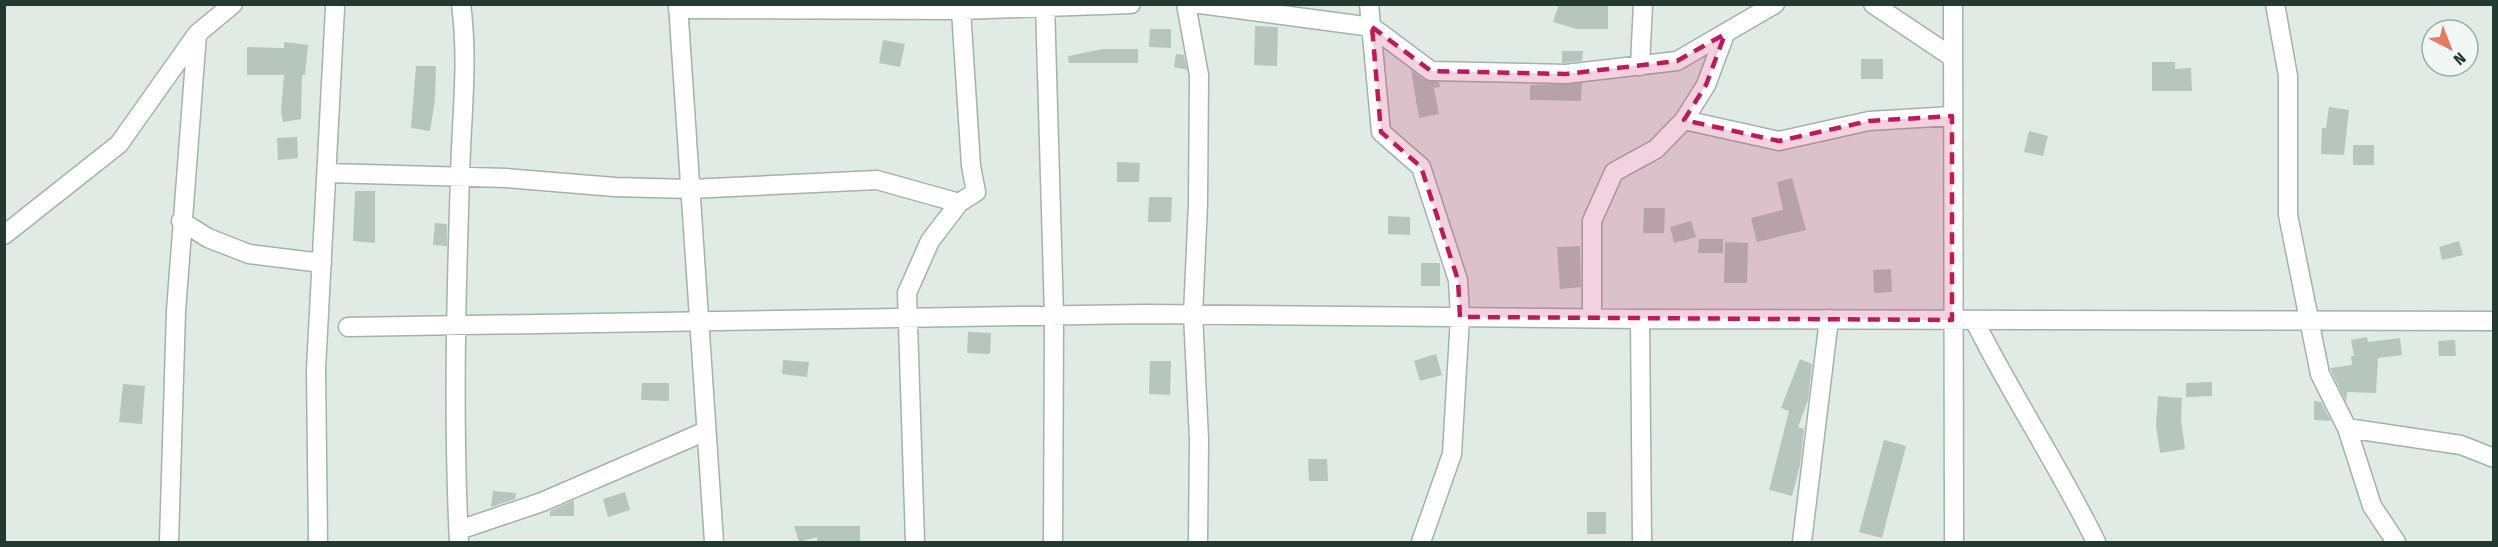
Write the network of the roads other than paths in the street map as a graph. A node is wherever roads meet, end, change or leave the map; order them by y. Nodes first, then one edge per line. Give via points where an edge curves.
1 (233, 4) edge
2 (461, 4) edge
3 (1131, 4) edge
4 (1186, 4) edge
5 (1200, 4) edge
6 (1369, 4) edge
7 (1643, 4) edge
8 (1775, 4) edge
9 (1873, 4) edge
10 (1953, 4) edge
11 (2275, 4) edge
12 (1045, 6) edge
13 (678, 7) edge
14 (335, 8) dead end
15 (961, 10) junction
16 (1372, 27) junction
17 (197, 34) junction
18 (1725, 34) junction
19 (1952, 57) junction
20 (1640, 66) junction
21 (1953, 116) junction
22 (1684, 120) junction
23 (327, 173) junction
24 (460, 177) junction
25 (690, 189) junction
26 (959, 203) junction
27 (181, 220) junction
28 (4, 235) edge
29 (322, 263) junction
30 (1193, 314) junction
31 (1054, 315) junction
32 (1460, 317) junction
33 (906, 318) junction
34 (1592, 318) junction
35 (1640, 319) junction
36 (1829, 319) junction
37 (1952, 320) junction
38 (1974, 320) junction
39 (2310, 321) junction
40 (2493, 321) edge
41 (699, 323) junction
42 (458, 326) junction
43 (348, 327) dead end
44 (2347, 428) junction
45 (706, 430) junction
46 (2493, 458) edge
47 (459, 536) edge
48 (169, 543) edge
49 (318, 543) edge
50 (714, 543) edge
51 (915, 543) edge
52 (1053, 543) edge
53 (1198, 543) edge
54 (1421, 543) edge
55 (1642, 543) edge
56 (1802, 543) edge
57 (1954, 543) edge
58 (2096, 543) edge
59 (2396, 543) edge

1 - 17 street
2 - 24 street via 465,68
3 - 12 street
4 - 30 street via 1199,75
5 - 16 street
6 - 16 street
7 - 20 street
8 - 18 street
9 - 19 street
10 - 19 street
11 - 39 street via 2288,76 2288,215
12 - 15 street
12 - 31 street
13 - 15 street
13 - 25 street
14 - 23 street
15 - 26 street via 976,192
16 - 20 street via 1431,71 1566,74
16 - 32 street via 1382,132 1421,167 1458,280
17 - 27 street
17 - 28 street via 119,144
18 - 20 street via 1677,62
18 - 22 street via 1706,84
19 - 21 street
21 - 22 street via 1869,121 1779,141
21 - 37 street
22 - 34 street via 1656,149 1614,172 1592,221
23 - 24 street
23 - 29 street
24 - 25 street
24 - 42 street
25 - 26 street via 877,180
25 - 41 street
26 - 33 street via 930,241 906,293
27 - 29 street via 208,238 249,254
27 - 48 street
29 - 49 street via 316,369
30 - 31 street
30 - 32 street
30 - 53 street via 1199,439
31 - 33 street
31 - 52 street
32 - 34 street
32 - 54 street via 1452,454
33 - 41 street
33 - 51 street
34 - 35 street
35 - 36 street
35 - 55 street
36 - 37 street
36 - 56 street
37 - 38 street
37 - 57 street
38 - 39 street
38 - 58 street
39 - 40 street
39 - 44 street via 2320,374
41 - 42 street
41 - 45 street
42 - 43 street
42 - 47 street via 454,444
44 - 46 street via 2461,445
44 - 59 street via 2372,506
45 - 47 street
45 - 50 street

